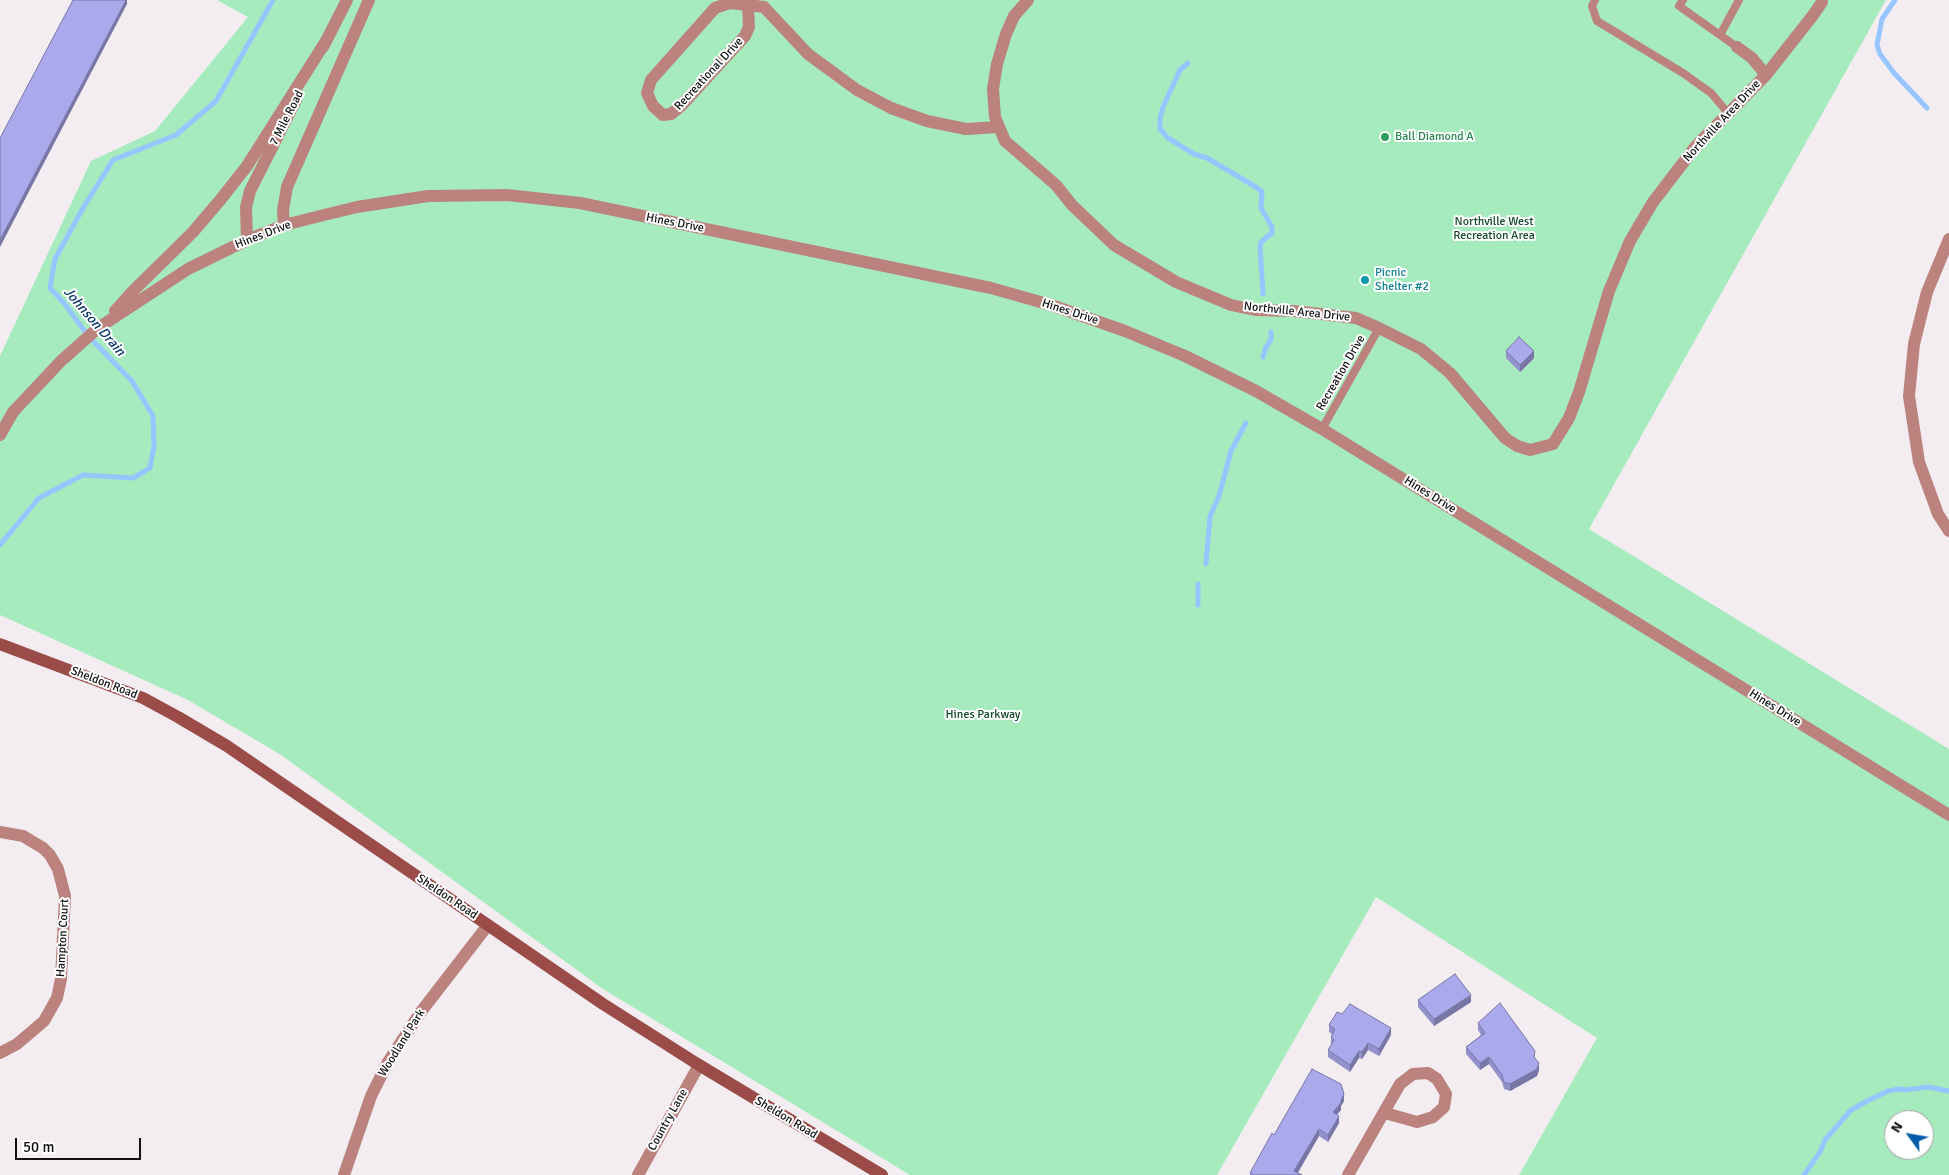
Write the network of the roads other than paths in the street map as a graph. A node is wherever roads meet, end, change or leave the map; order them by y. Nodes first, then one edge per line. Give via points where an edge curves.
1 (346, 0) edge
2 (369, 0) edge
3 (1028, 0) edge
4 (1595, 0) edge
5 (1683, 0) edge
6 (1739, 0) edge
7 (1822, 2) dead end
8 (748, 5) junction
9 (1720, 35) junction
10 (326, 41) junction
11 (1737, 47) joint
12 (1766, 75) junction
13 (1728, 113) junction
14 (999, 127) junction
15 (284, 225) junction
16 (1949, 239) edge
17 (246, 240) junction
18 (101, 326) junction
19 (1379, 328) junction
20 (13, 412) junction
21 (0, 417) edge
22 (1322, 429) junction
23 (0, 435) edge
24 (1949, 531) edge
25 (0, 644) edge
26 (1949, 815) edge
27 (0, 832) edge
28 (488, 925) junction
29 (0, 1054) edge
30 (699, 1065) junction
31 (1385, 1113) junction
32 (344, 1175) edge
33 (638, 1175) edge
34 (882, 1175) edge
35 (1348, 1175) edge

1 - 10 street, 7 Mile Road
2 - 15 street, 7 Mile Road via 287,187
3 - 14 street, Northville Area Drive via 1014,16 997,64 993,89
4 - 13 lane via 1592,6 1597,21 1711,93
5 - 9 lane via 1679,6
6 - 9 lane
7 - 12 street, Northville Area Drive
8 - 8 street, Recreational Drive via 729,3 715,8 651,80 647,93 653,106 663,115 671,114 682,106 745,36 749,27
8 - 14 street, Recreational Drive via 764,7 808,54 828,70 891,108 927,121 966,129
9 - 11 lane
10 - 17 street, 7 Mile Road via 250,191 246,207
10 - 18 street via 247,166 222,199
11 - 12 street via 1752,58
12 - 13 street, Northville Area Drive
13 - 19 street, Northville Area Drive via 1677,170 1630,241 1609,291 1580,392 1553,444 1530,450 1504,438 1450,373 1421,349
14 - 19 street, Northville Area Drive via 1005,141 1056,185 1114,245 1176,282 1231,305 1356,318
15 - 17 street, Hines Drive
15 - 22 street, Hines Drive via 357,207 428,196 507,195 580,203 945,278 1051,305 1185,356
16 - 24 street via 1927,292 1914,344 1909,396 1919,462 1938,514
17 - 18 street, Hines Drive via 188,268
18 - 20 street via 61,361
19 - 22 lane, Recreation Drive
20 - 21 street
20 - 23 street
22 - 26 street, Hines Drive
25 - 28 main road, Sheldon Road via 143,698 178,716 227,746
27 - 29 street, Hampton Court via 23,836 43,848 58,869 65,896 61,979 57,998 44,1022
28 - 30 main road, Sheldon Road
28 - 32 street, Woodland Park via 420,1013 388,1062 372,1096
30 - 33 street, Country Lane
30 - 34 main road, Sheldon Road
31 - 31 street via 1417,1122 1433,1117 1444,1107 1446,1094 1437,1079 1428,1073 1413,1074 1400,1084
31 - 35 street

